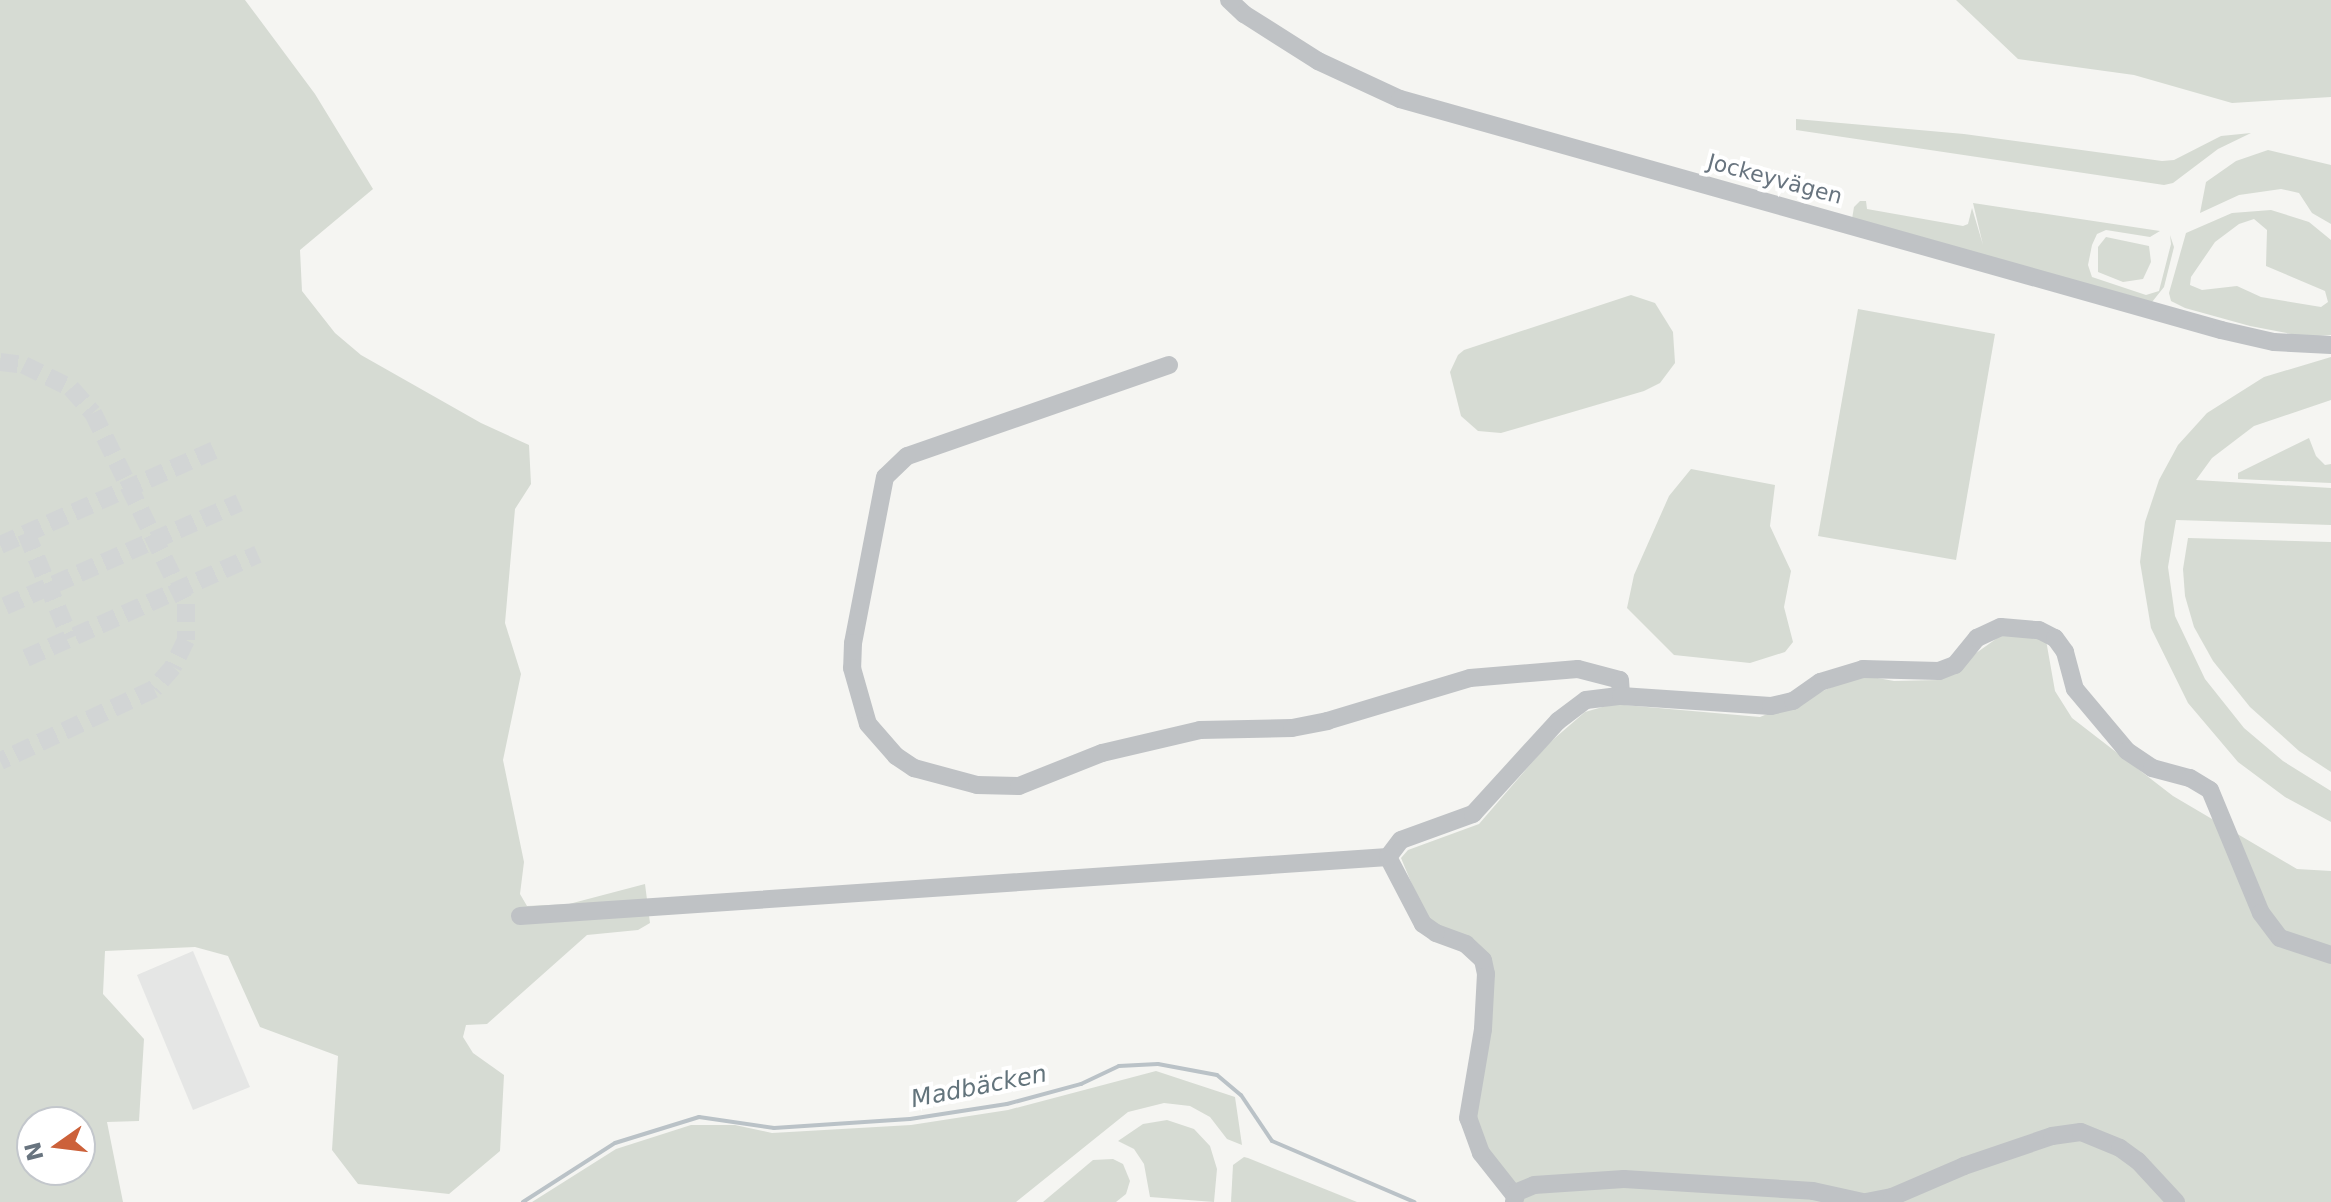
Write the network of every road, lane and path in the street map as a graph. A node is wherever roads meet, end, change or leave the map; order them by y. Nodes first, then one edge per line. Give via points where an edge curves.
1 (1229, 0) edge
2 (2331, 345) edge
3 (1169, 365) dead end
4 (1621, 696) junction
5 (1388, 857) junction
6 (520, 916) dead end
7 (2331, 955) edge
8 (1514, 1199) edge
9 (1865, 1202) edge
10 (2176, 1202) edge

1 - 2 street, Jockeyvägen via 1318,61 1400,99 2221,330 2274,342
3 - 4 street via 907,456 885,477 852,668 868,724 896,756 914,768 977,785 1019,786 1078,760 1146,742 1200,730 1304,725 1470,678 1578,669 1620,680
4 - 5 street via 1599,696 1573,707 1473,814 1401,840
4 - 7 street via 1771,706 1863,669 1939,671 1955,665 1977,638 2001,627 2039,630 2055,638 2065,652 2075,689 2127,751 2152,768 2190,778 2210,790 2261,913 2280,938
5 - 6 street
5 - 8 street via 1423,924 1466,944 1483,960 1483,1029 1468,1118 1481,1153
8 - 9 street via 1534,1185 1624,1179 1813,1191
9 - 10 street via 1892,1197 2052,1136 2081,1132 2138,1161

